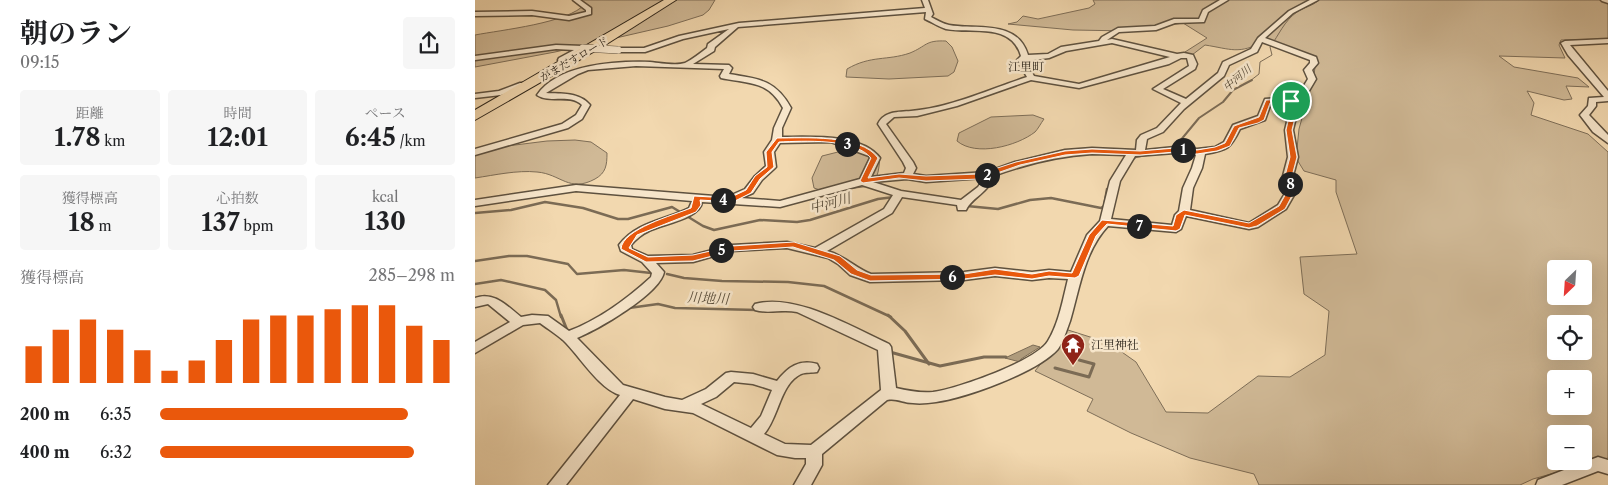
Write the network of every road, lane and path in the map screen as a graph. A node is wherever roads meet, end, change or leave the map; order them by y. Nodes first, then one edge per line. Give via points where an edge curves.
1 (577, 0) edge
2 (925, 0) edge
3 (1225, 0) edge
4 (1315, 0) edge
5 (1604, 0) edge
6 (1608, 1) edge
7 (669, 2) edge
8 (928, 10) junction
9 (475, 14) edge
10 (739, 25) junction
11 (1259, 39) junction
12 (1608, 41) edge
13 (1102, 42) junction
14 (582, 48) junction
15 (620, 50) junction
16 (1175, 56) junction
17 (1025, 57) junction
18 (475, 58) edge
19 (687, 65) junction
20 (597, 67) junction
21 (1031, 78) junction
22 (475, 96) edge
23 (1608, 97) edge
24 (1291, 101) junction
25 (1187, 102) junction
26 (475, 116) edge
27 (777, 140) junction
28 (1608, 140) edge
29 (475, 152) edge
30 (1201, 152) junction
31 (1136, 153) junction
32 (988, 175) junction
33 (907, 176) junction
34 (863, 181) junction
35 (898, 196) junction
36 (697, 198) junction
37 (730, 201) junction
38 (476, 203) edge
39 (1184, 212) junction
40 (1105, 222) junction
41 (817, 252) junction
42 (646, 260) junction
43 (1075, 276) junction
44 (475, 303) edge
45 (759, 307) dead end
46 (519, 322) junction
47 (568, 337) junction
48 (475, 348) edge
49 (812, 368) dead end
50 (780, 387) junction
51 (630, 393) junction
52 (889, 393) junction
53 (685, 405) junction
54 (751, 436) junction
55 (814, 451) junction
56 (1608, 467) edge
57 (556, 485) edge
58 (802, 485) edge
59 (1544, 485) edge

1 - 9 street via 589,9 589,13 569,18 527,12
2 - 8 street
3 - 13 street via 1205,11 1201,21 1118,30
4 - 11 street via 1291,12
5 - 6 street
7 - 26 highway, がまだすロード
8 - 10 street
8 - 17 street via 927,18 947,27 1010,34 1023,47
10 - 15 street via 681,37 652,49
10 - 19 street
11 - 24 street via 1307,55 1314,61 1309,68 1310,83 1301,98
11 - 25 street via 1254,50 1226,64 1221,74
12 - 23 street via 1565,43
13 - 16 street via 1120,42
13 - 17 street via 1063,49 1049,56
14 - 15 street, bridge
14 - 18 street via 556,47
14 - 22 street via 511,90
15 - 20 street
16 - 21 street via 1166,62 1079,86
16 - 25 street via 1190,56 1192,67 1157,89
17 - 21 street via 1021,60
19 - 20 street
19 - 27 street via 725,67 728,68 724,76 769,84 782,96 787,108 778,128
20 - 29 street via 581,69 541,92 546,96 572,97 584,102 584,110 573,122
21 - 33 street via 954,104 892,115 884,120 882,124 898,143 911,168
23 - 28 street via 1592,100 1592,106 1584,115
24 - 30 street via 1268,101 1262,118 1236,127 1224,146
24 - 39 street via 1294,109 1289,130 1293,157 1289,176 1292,190 1282,208 1249,226
25 - 31 street via 1160,130 1144,137
27 - 34 street via 832,139 862,149 875,158
27 - 37 street via 769,152 771,167 749,191
30 - 31 street
30 - 39 street via 1188,188
31 - 32 street via 1065,153
31 - 40 street via 1114,185
32 - 33 street via 926,179
32 - 35 street via 982,189 962,206
33 - 34 street
34 - 35 street
34 - 37 street via 792,202
35 - 41 street via 888,211
36 - 37 street
36 - 38 street via 576,188
36 - 42 street via 696,208 690,212 630,237 625,249
39 - 40 street via 1176,229
40 - 43 street via 1093,235
41 - 42 street via 787,244 732,248 693,258
41 - 43 street via 837,258 854,272 870,278 964,276 995,272
42 - 47 street via 658,272 657,278 632,301 597,324
43 - 52 street via 1057,339 1043,354 1021,367 954,393 912,398
44 - 46 street via 485,299 492,301
45 - 52 street via 800,309 884,347
46 - 47 street via 543,319
46 - 48 street
47 - 51 street via 611,385
49 - 50 street via 799,368
50 - 53 street via 753,379 731,378 711,393
50 - 54 street via 767,421
51 - 53 street
51 - 57 street
52 - 55 street
53 - 54 street
54 - 55 street via 783,450
55 - 58 street via 814,465
56 - 59 street via 1598,464

